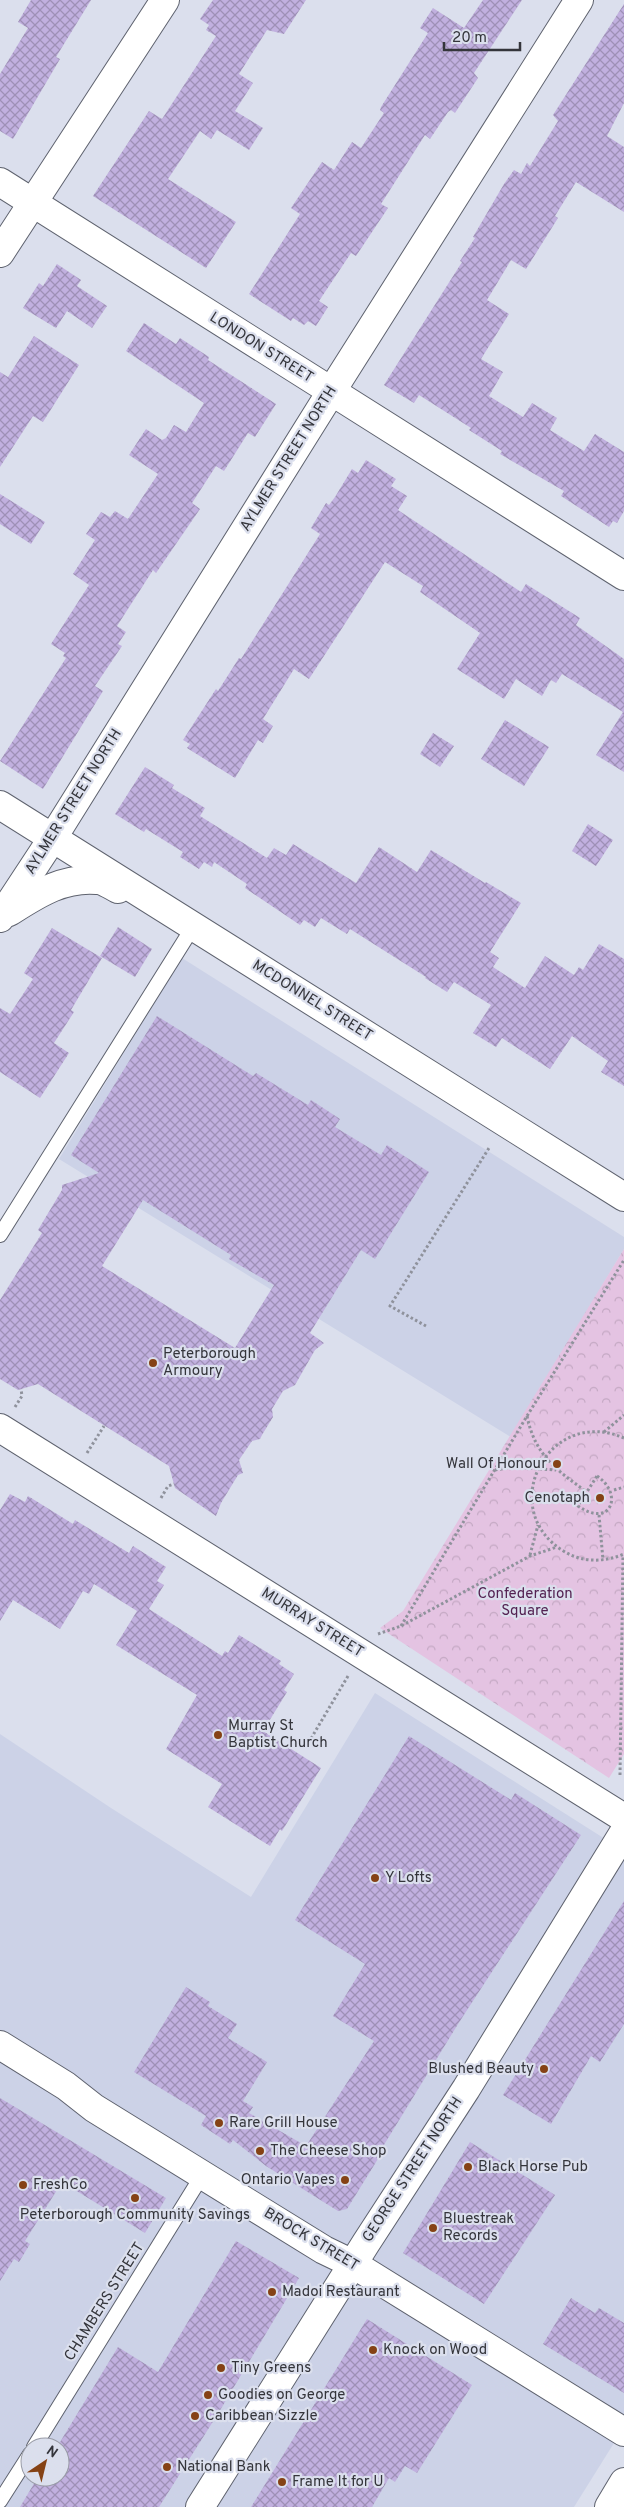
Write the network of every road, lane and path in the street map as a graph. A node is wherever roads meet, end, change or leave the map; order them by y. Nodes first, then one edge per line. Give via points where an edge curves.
1 (164, 0) edge
2 (579, 0) edge
3 (0, 182) edge
4 (32, 203) junction
5 (0, 253) edge
6 (331, 392) junction
7 (624, 576) edge
8 (0, 805) edge
9 (52, 839) junction
10 (163, 908) junction
11 (0, 918) edge
12 (193, 927) junction
13 (489, 1148) dead end
14 (624, 1197) edge
15 (0, 1235) edge
16 (624, 1260) edge
17 (426, 1326) dead end
18 (21, 1389) dead end
19 (624, 1415) edge
20 (527, 1416) junction
21 (6, 1421) edge
22 (104, 1426) dead end
23 (604, 1432) junction
24 (624, 1438) edge
25 (546, 1455) junction
26 (83, 1459) dead end
27 (537, 1469) junction
28 (494, 1470) junction
29 (556, 1470) junction
30 (174, 1484) dead end
31 (624, 1487) edge
32 (614, 1490) junction
33 (588, 1492) junction
34 (157, 1505) dead end
35 (599, 1515) junction
36 (538, 1524) junction
37 (557, 1547) junction
38 (623, 1555) edge
39 (530, 1556) junction
40 (603, 1560) junction
41 (401, 1626) junction
42 (354, 1650) junction
43 (306, 1747) dead end
44 (620, 1774) dead end
45 (624, 1818) edge
46 (624, 1832) edge
47 (0, 2045) edge
48 (203, 2174) junction
49 (353, 2264) junction
50 (624, 2432) edge
51 (40, 2437) edge
52 (20, 2470) edge
53 (624, 2482) edge
54 (0, 2501) edge
55 (200, 2507) edge
56 (609, 2507) edge

1 - 4 street
2 - 6 street, AYLMER STREET NORTH
3 - 4 street, LONDON STREET
4 - 5 street
4 - 6 street, LONDON STREET
6 - 7 street, LONDON STREET
6 - 9 street, AYLMER STREET NORTH
8 - 9 street, MCDONNEL STREET
9 - 10 street, MCDONNEL STREET
9 - 11 street, AYLMER STREET NORTH
10 - 11 street via 98,879 68,882 44,889
10 - 12 street, MCDONNEL STREET
12 - 14 street, MCDONNEL STREET
12 - 15 lane
13 - 17 path via 390,1306
16 - 20 path
18 - 21 path via 22,1396
19 - 23 path
20 - 25 path via 531,1436
20 - 28 path
21 - 42 street, MURRAY STREET
22 - 26 path
23 - 24 path
23 - 25 path via 578,1434 555,1446
25 - 27 path
25 - 29 path
27 - 28 path via 513,1467
27 - 29 path
27 - 36 path via 532,1497
28 - 41 path
29 - 33 path
30 - 34 path via 168,1486
31 - 32 path
32 - 33 path via 597,1476
32 - 35 path via 613,1505
33 - 35 path via 578,1506
35 - 40 path
36 - 37 path
36 - 39 path
37 - 39 path
37 - 40 path via 586,1560
38 - 40 path
38 - 44 path
39 - 41 path
41 - 42 path
42 - 43 path
42 - 45 street, MURRAY STREET
46 - 49 street, GEORGE STREET NORTH via 466,2089
47 - 48 street, BROCK STREET via 66,2086 94,2108
48 - 49 street, BROCK STREET via 324,2250
48 - 51 lane, CHAMBERS STREET
49 - 50 street, BROCK STREET
49 - 55 street, GEORGE STREET NORTH
52 - 54 lane
53 - 56 street

